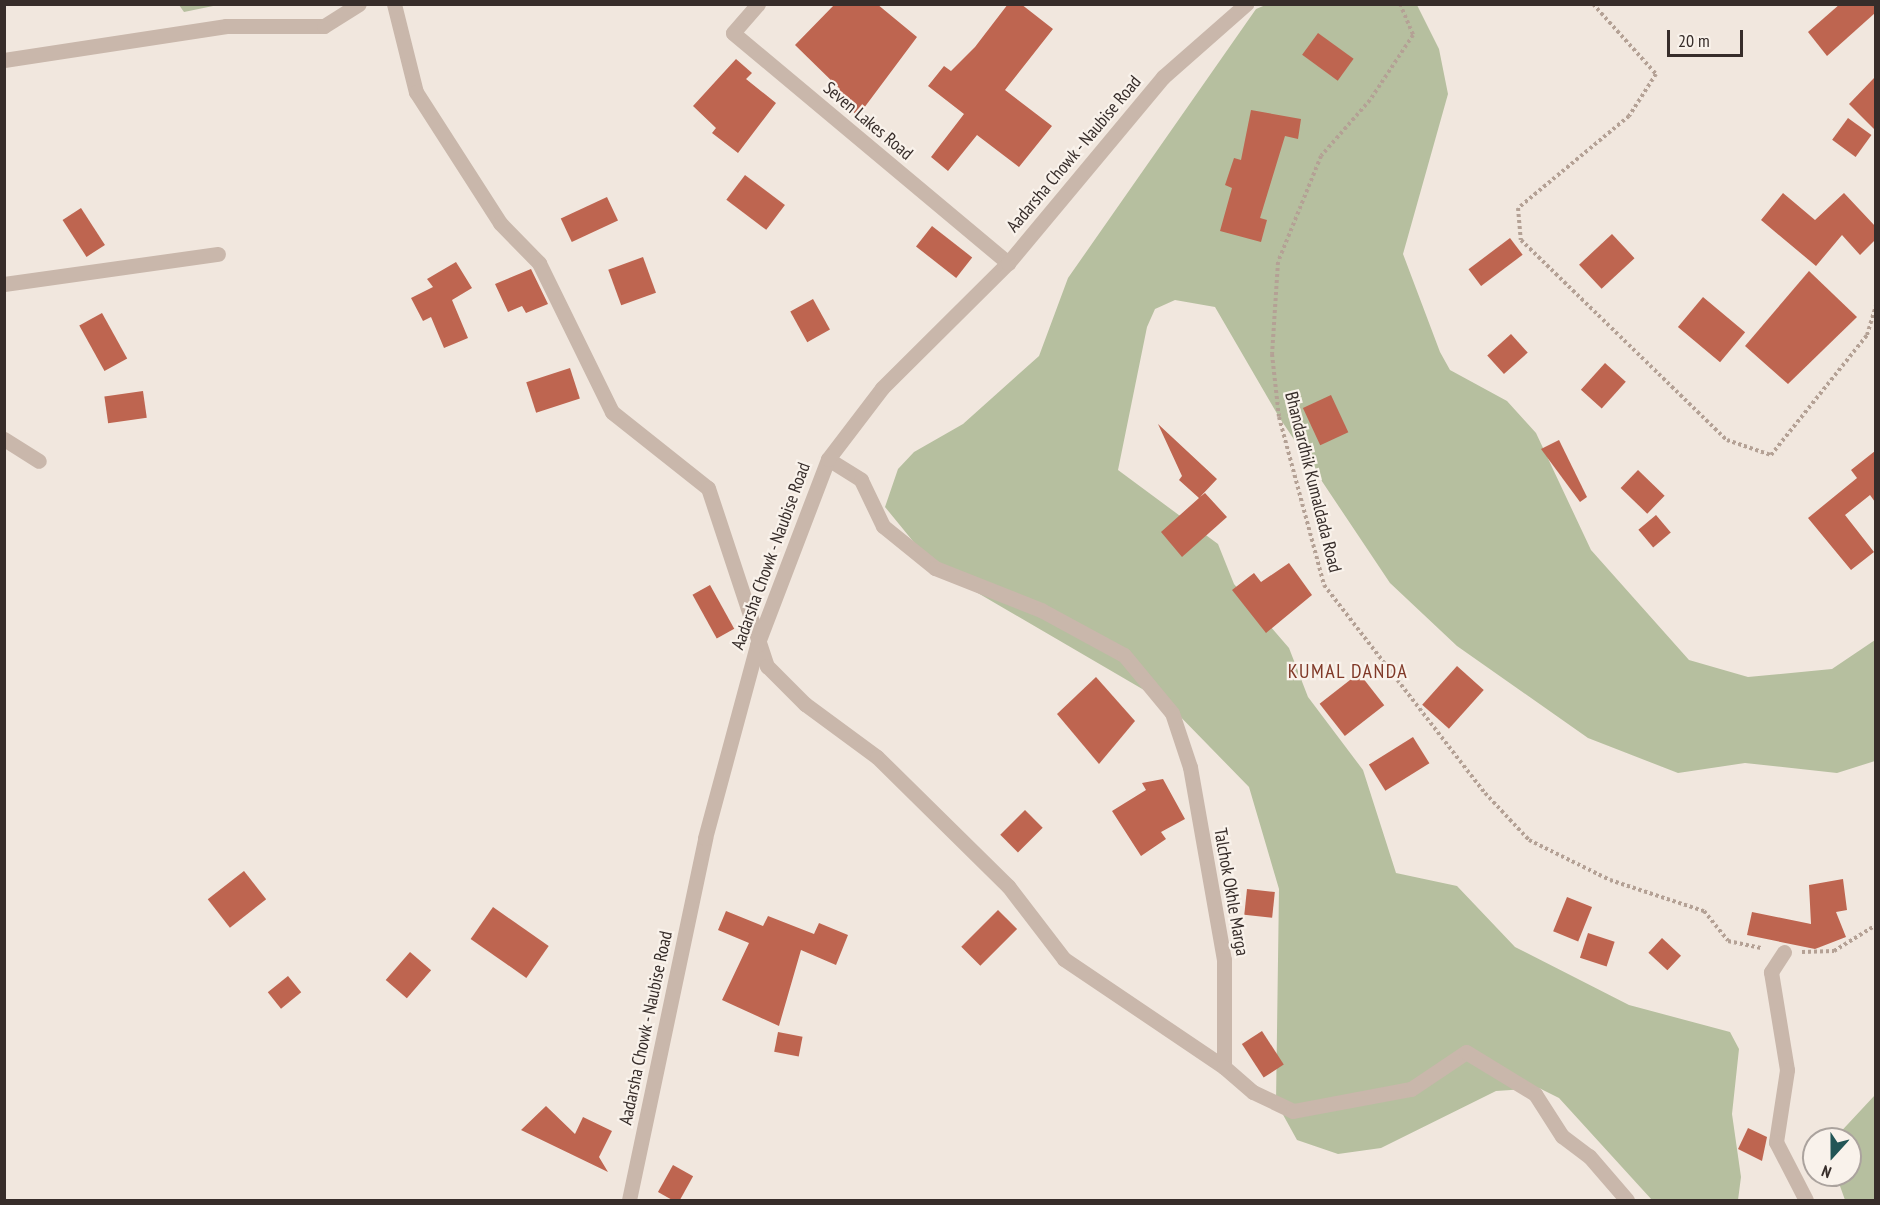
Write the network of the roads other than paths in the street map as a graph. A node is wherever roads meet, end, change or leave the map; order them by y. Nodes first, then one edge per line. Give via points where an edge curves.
1 (359, 4) edge
2 (394, 4) edge
3 (758, 4) edge
4 (1246, 4) edge
5 (4, 60) edge
6 (218, 254) dead end
7 (1008, 263) junction
8 (4, 284) edge
9 (4, 439) edge
10 (828, 459) junction
11 (39, 461) dead end
12 (758, 645) junction
13 (1784, 952) road end
14 (1224, 1067) junction
15 (629, 1200) edge
16 (1627, 1200) edge
17 (1806, 1200) edge

1 - 5 street via 324,26 226,26
2 - 12 street via 416,92 500,223 539,263 612,412 708,488
3 - 7 street, Seven Lakes Road via 733,33
4 - 7 street, Aadarsha Chowk - Naubise Road via 1163,77
6 - 8 street
7 - 10 street, Aadarsha Chowk - Naubise Road via 882,388
9 - 11 street
10 - 12 street, Aadarsha Chowk - Naubise Road
10 - 14 street, Talchok Okhle Marga via 861,480 883,526 935,568 1041,610 1124,655 1172,714 1190,767 1224,960
12 - 14 street via 779,679 877,757 1008,886 1064,959
12 - 15 street, Aadarsha Chowk - Naubise Road via 705,838
13 - 17 street via 1771,972 1787,1070 1776,1142
14 - 16 street via 1253,1092 1293,1111 1411,1089 1466,1052 1534,1094 1562,1136 1589,1156

